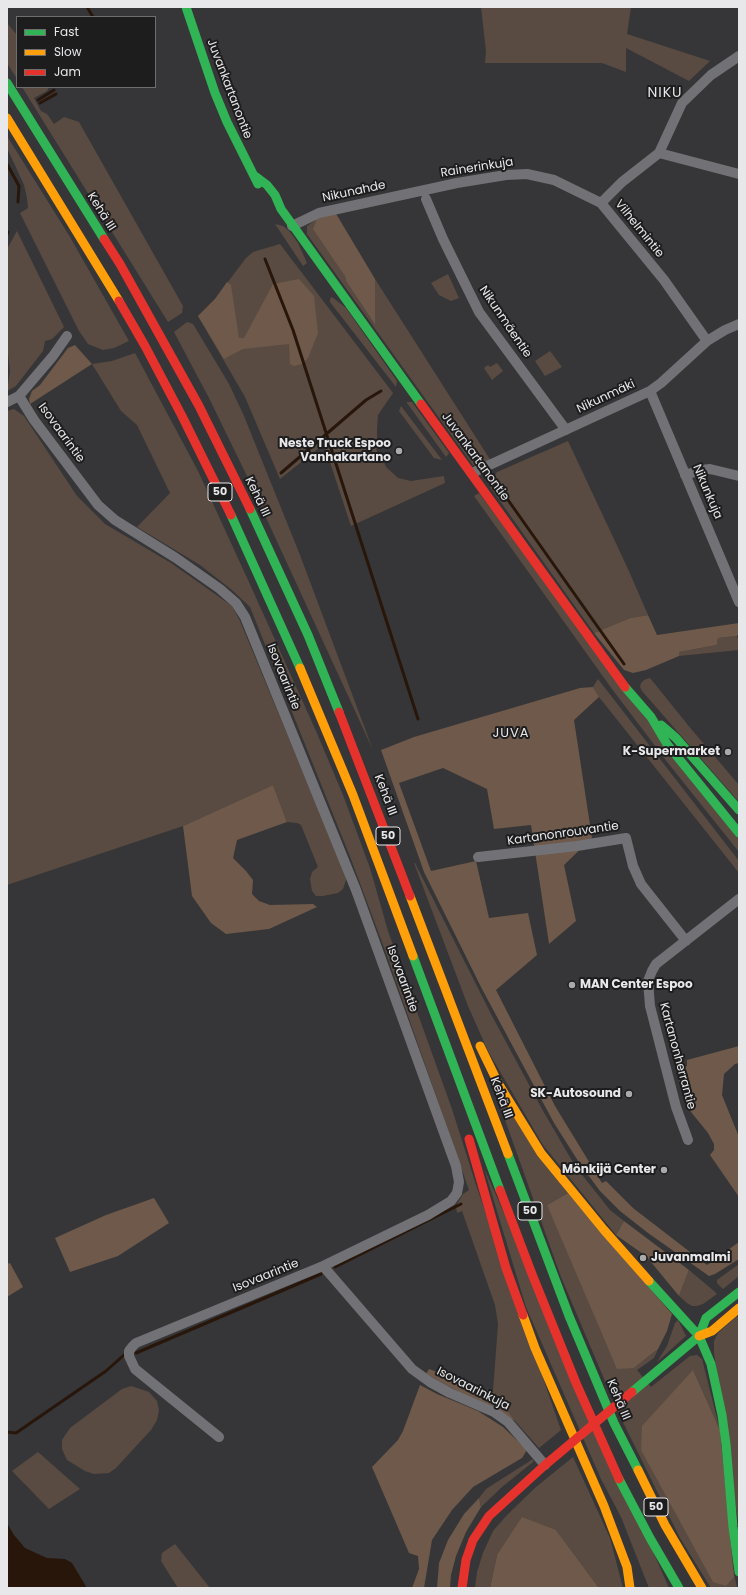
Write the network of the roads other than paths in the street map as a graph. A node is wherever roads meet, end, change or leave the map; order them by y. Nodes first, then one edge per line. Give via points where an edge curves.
1 (186, 7) edge
2 (739, 56) edge
3 (7, 83) edge
4 (7, 118) edge
5 (659, 152) junction
6 (739, 174) edge
7 (425, 195) junction
8 (601, 203) junction
9 (292, 226) junction
10 (739, 324) edge
11 (67, 336) dead end
12 (707, 341) junction
13 (650, 391) junction
14 (19, 396) junction
15 (7, 402) edge
16 (566, 430) junction
17 (472, 473) junction
18 (685, 475) junction
19 (739, 476) edge
20 (739, 602) edge
21 (651, 717) junction
22 (739, 810) edge
23 (739, 833) edge
24 (478, 857) dead end
25 (739, 899) edge
26 (686, 941) junction
27 (450, 998) junction
28 (469, 1022) dead end
29 (444, 1039) junction
30 (477, 1040) dead end
31 (456, 1098) dead end
32 (466, 1128) dead end
33 (688, 1140) dead end
34 (323, 1266) junction
35 (739, 1292) edge
36 (739, 1308) edge
37 (699, 1336) junction
38 (219, 1437) dead end
39 (545, 1464) junction
40 (534, 1473) junction
41 (620, 1548) junction
42 (739, 1572) edge
43 (639, 1582) dead end
44 (462, 1588) edge
45 (468, 1588) edge
46 (630, 1588) edge
47 (679, 1588) edge
48 (702, 1588) edge

1 - 9 main road, Juvankartanontie via 212,86 227,122 260,190 266,199 281,209
2 - 5 street, Vilhelmintie via 710,75 682,103
3 - 27 main road, Kehä III / 50 via 120,264 199,406 256,521 308,636 369,786
4 - 29 main road, 50 via 145,346 243,540 295,655 353,796
5 - 6 street
5 - 8 street, Vilhelmintie
7 - 8 street, Rainerinkuja via 457,183 527,174 554,180
7 - 9 street, Nikunahde via 319,213
7 - 16 street, Nikunmäentie via 443,239 479,312
8 - 12 street, Vilhelmintie via 664,280
9 - 17 main road, Juvankartanontie
10 - 12 street, Nikunmäki
11 - 14 street
12 - 13 street, Nikunmäki
13 - 16 street, Nikunmäki
13 - 18 street, Nikunkuja
14 - 15 street
14 - 34 street, Isovaarintie via 98,505 115,520 220,589 236,603 245,617 356,890 456,1166 459,1182 457,1193 451,1201 428,1215
16 - 17 street, Nikunmäki
17 - 21 main road, Juvankartanontie via 623,684
18 - 19 street via 710,469
18 - 20 street, Nikunkuja
21 - 22 main road, Juvankartanontie via 676,738
21 - 23 main road, Juvankartanontie via 667,744
24 - 26 street, Kartanonrouvantie via 626,838 633,866 642,884
25 - 26 street, Kartanonherrantie
26 - 33 street, Kartanonherrantie via 656,964 648,980 648,991 676,1107
27 - 28 main road
27 - 48 main road, Kehä III / 50 via 570,1316 614,1423 664,1525
29 - 31 main road
29 - 47 main road, 50 via 532,1274 576,1383 619,1479
30 - 37 main road via 498,1083 541,1153 604,1230
32 - 41 main road via 506,1268 535,1348
34 - 38 street, Isovaarintie via 136,1343 129,1352 135,1369
34 - 39 street, Isovaarinkuja via 412,1369 450,1393 494,1412 508,1422
35 - 37 main road via 706,1318
36 - 37 main road via 712,1331
37 - 39 main road
37 - 42 main road via 710,1364 722,1415
39 - 40 main road
40 - 44 main road via 489,1516 474,1540 466,1560
40 - 45 main road via 480,1540 472,1560
41 - 43 main road via 632,1565
41 - 46 main road via 627,1567

